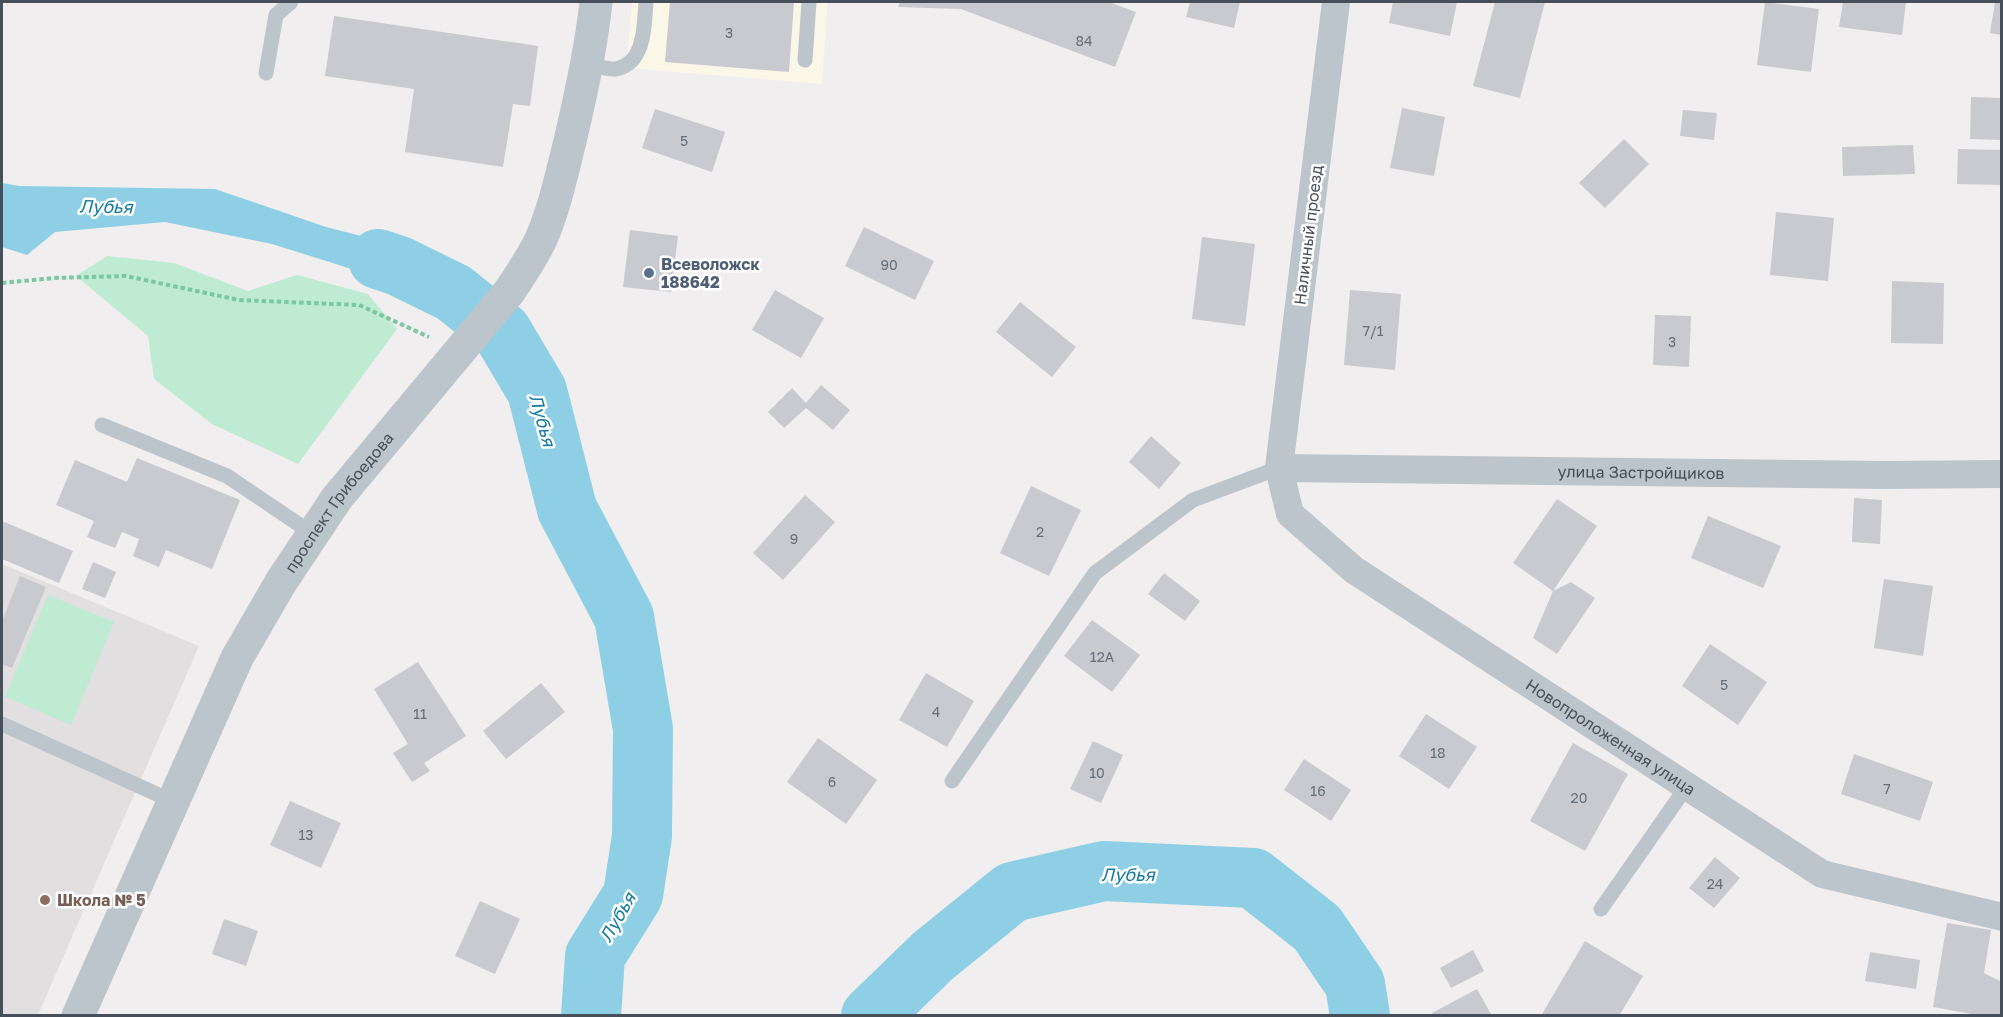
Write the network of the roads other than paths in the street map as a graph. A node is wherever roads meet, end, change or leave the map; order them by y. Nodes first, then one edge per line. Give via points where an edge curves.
1 (291, 2) edge
2 (596, 2) edge
3 (646, 2) edge
4 (809, 2) edge
5 (1336, 2) edge
6 (805, 60) dead end
7 (588, 64) junction
8 (266, 73) dead end
9 (102, 425) dead end
10 (1279, 468) junction
11 (2001, 474) edge
12 (313, 534) junction
13 (2, 724) edge
14 (952, 781) dead end
15 (1687, 786) junction
16 (172, 801) junction
17 (1601, 909) dead end
18 (2001, 917) edge
19 (78, 1016) edge

1 - 8 lane via 276,15
2 - 7 street, проспект Грибоедова
3 - 7 lane via 643,40 633,59 616,69
4 - 6 lane
5 - 10 street, Наличный проезд
7 - 12 street, проспект Грибоедова via 552,211 527,266 509,292 446,349
9 - 12 lane via 227,476
10 - 11 street, улица Застройщиков
10 - 14 lane via 1193,500 1095,573
10 - 15 street, Новопроложенная улица via 1290,514 1354,570
12 - 16 street, проспект Грибоедова via 237,658
13 - 16 lane
15 - 17 lane
15 - 18 street, Новопроложенная улица via 1822,874
16 - 19 street, проспект Грибоедова

